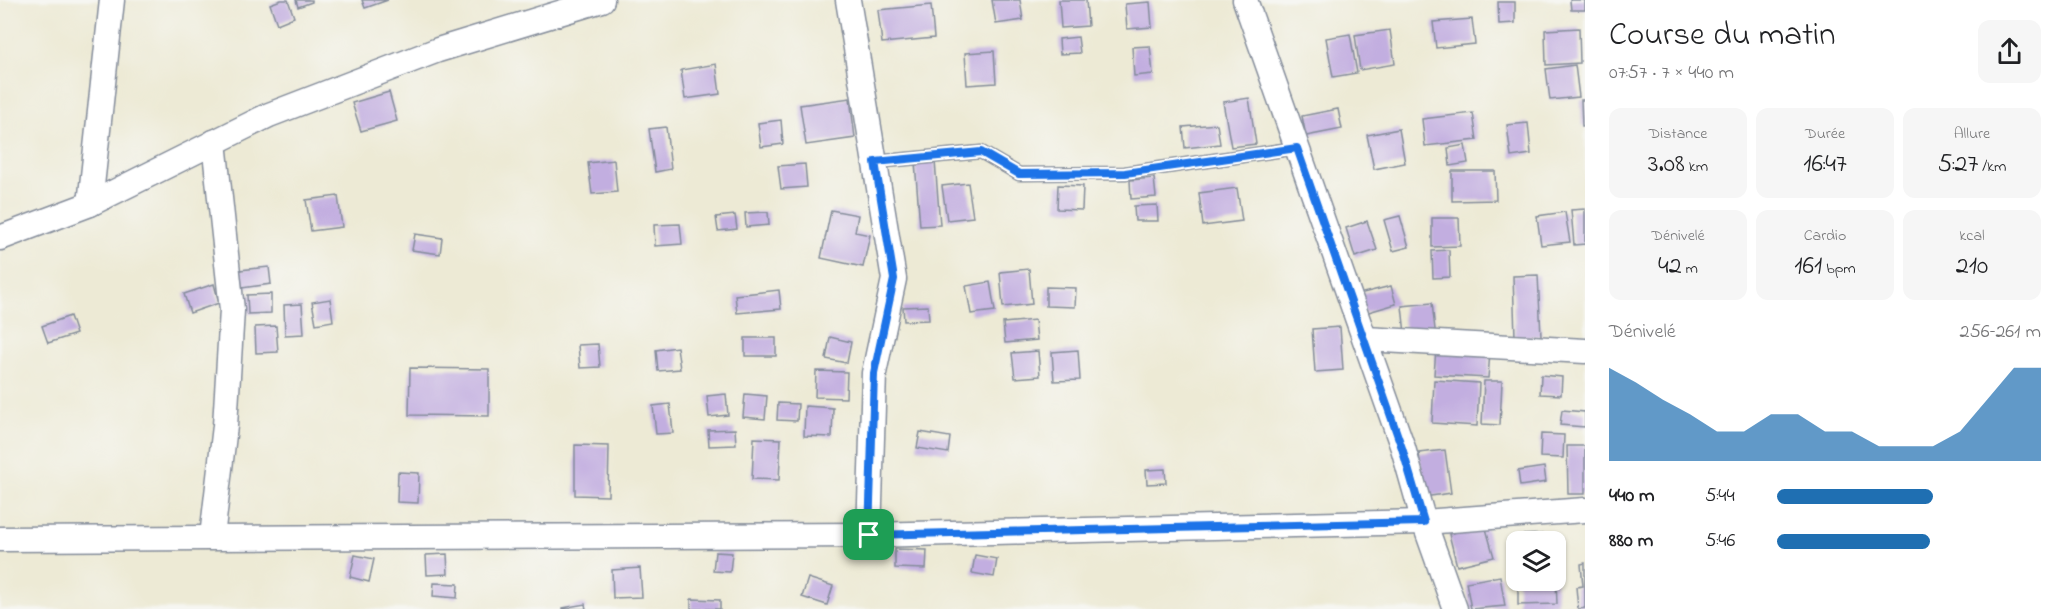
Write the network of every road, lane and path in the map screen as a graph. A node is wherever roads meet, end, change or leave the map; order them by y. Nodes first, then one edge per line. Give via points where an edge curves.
1 (112, 0) edge
2 (602, 0) edge
3 (848, 0) edge
4 (1245, 0) edge
5 (214, 142) junction
6 (1297, 148) junction
7 (875, 162) junction
8 (90, 204) junction
9 (0, 238) edge
10 (1365, 339) junction
11 (1585, 351) edge
12 (1585, 510) edge
13 (1424, 522) junction
14 (869, 535) junction
15 (212, 537) junction
16 (0, 538) edge
17 (1455, 609) edge

1 - 8 street
2 - 5 street via 438,50 269,115
3 - 7 street
4 - 6 street
5 - 8 street
5 - 15 street via 232,310 225,426
6 - 7 lane via 1125,173 1019,174 981,152
6 - 10 street
7 - 14 street via 894,279 874,373
8 - 9 street
10 - 11 street
10 - 13 street
12 - 13 street
13 - 14 street
13 - 17 street
14 - 15 street
15 - 16 street

